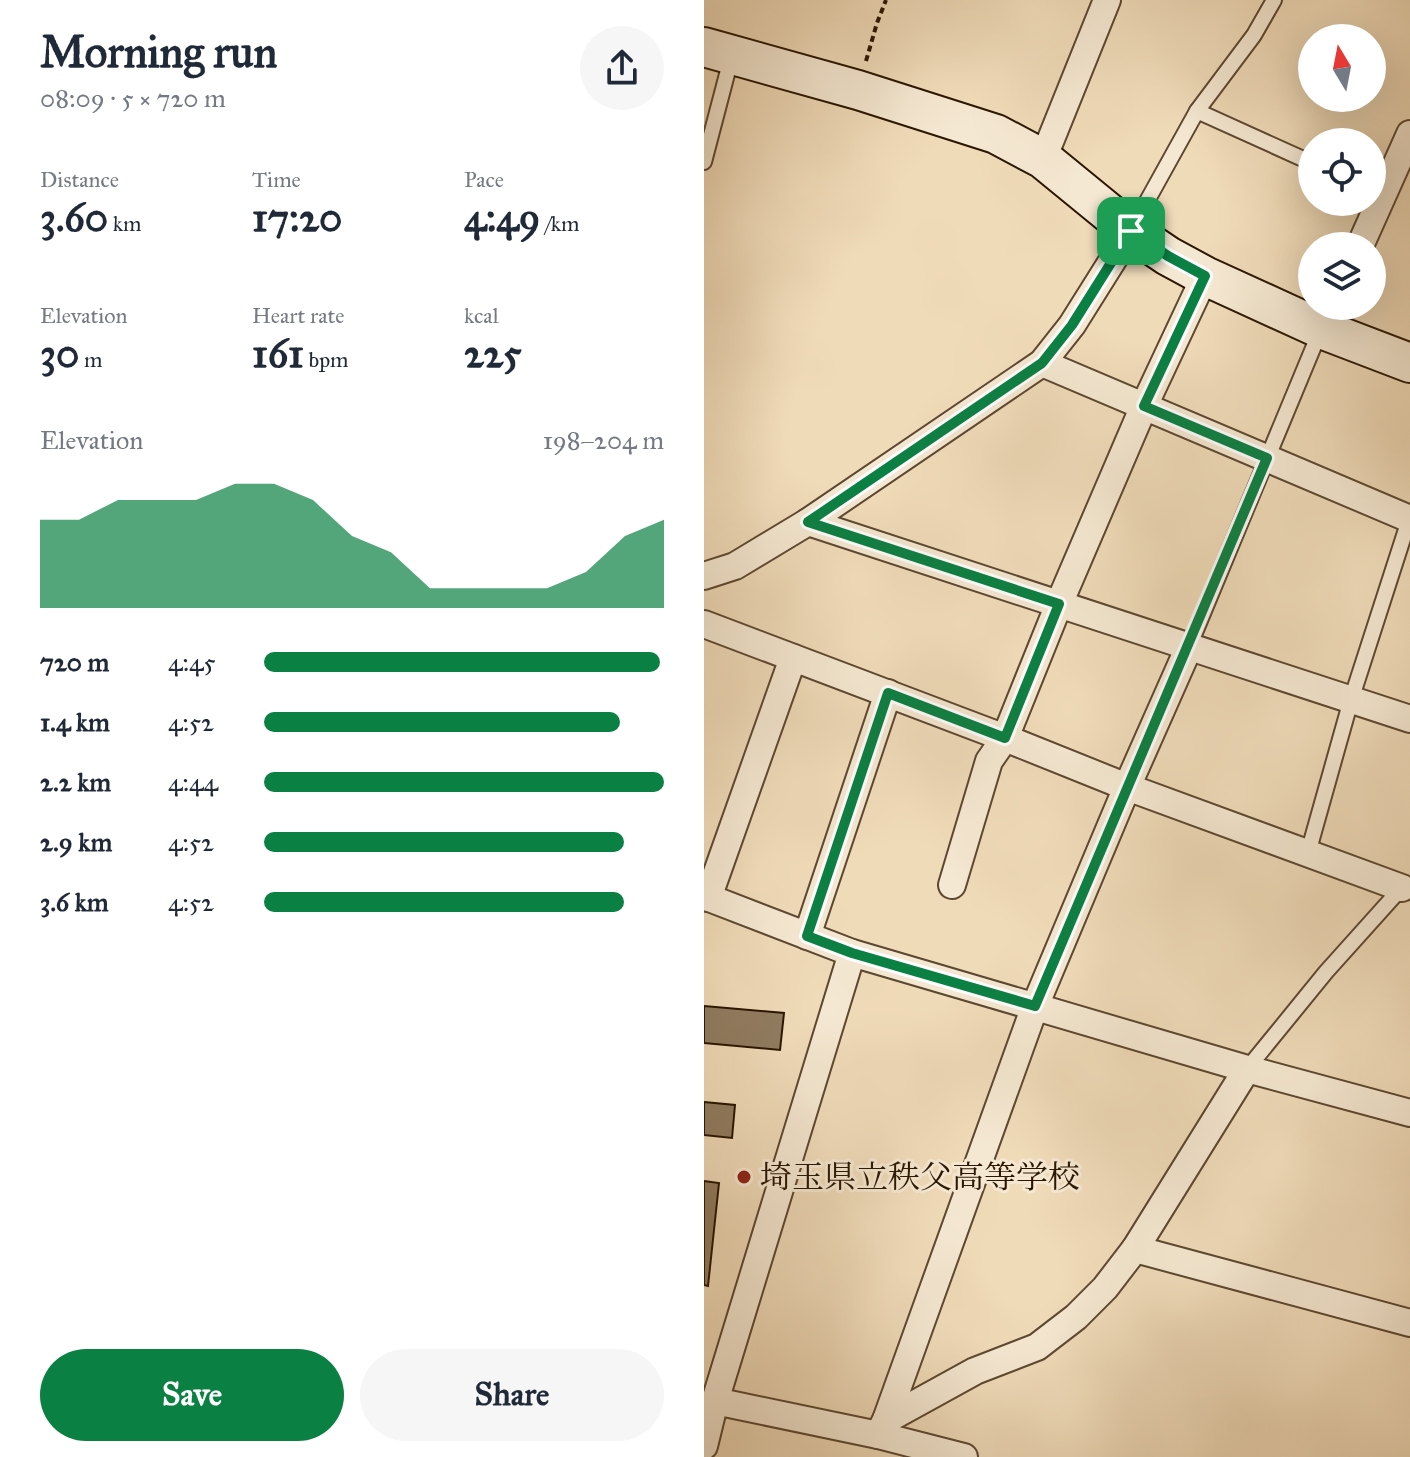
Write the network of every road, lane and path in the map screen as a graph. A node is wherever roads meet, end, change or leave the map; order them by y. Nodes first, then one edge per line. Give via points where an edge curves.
1 (886, 0) edge
2 (1107, 0) edge
3 (1274, 0) edge
4 (718, 51) edge
5 (858, 90) junction
6 (1197, 111) junction
7 (1410, 134) edge
8 (1298, 157) edge
9 (1043, 159) junction
10 (704, 162) edge
11 (1386, 178) edge
12 (1131, 231) junction
13 (1205, 276) junction
14 (1298, 308) edge
15 (1326, 320) edge
16 (1331, 320) edge
17 (1042, 363) junction
18 (1410, 363) edge
19 (1144, 406) junction
20 (1267, 458) junction
21 (1410, 518) edge
22 (808, 522) junction
23 (704, 576) edge
24 (1059, 604) junction
25 (704, 624) edge
26 (1189, 647) junction
27 (793, 658) junction
28 (888, 693) junction
29 (1351, 700) junction
30 (1410, 719) edge
31 (1005, 738) junction
32 (1127, 787) junction
33 (1308, 853) junction
34 (1406, 883) edge
35 (952, 885) dead end
36 (706, 897) edge
37 (807, 936) junction
38 (852, 953) junction
39 (1035, 1006) junction
40 (1247, 1069) junction
41 (1410, 1113) edge
42 (1135, 1249) junction
43 (1410, 1323) edge
44 (715, 1401) junction
45 (882, 1428) junction
46 (704, 1446) edge
47 (964, 1457) edge

1 - 5 path
2 - 9 street
3 - 6 lane
4 - 5 street
4 - 10 lane
5 - 9 street via 996,134
6 - 8 lane
6 - 12 lane
7 - 11 street
9 - 12 street
12 - 13 street
12 - 17 street
13 - 14 street
13 - 19 street
15 - 20 lane
16 - 18 street
17 - 19 street
17 - 22 street
19 - 20 street
19 - 24 street
20 - 21 street
20 - 26 lane
21 - 29 lane
22 - 23 street via 735,566
22 - 24 street
24 - 26 street
24 - 31 street
25 - 27 street
26 - 29 street
26 - 32 street
27 - 28 street
27 - 36 street
28 - 31 street
28 - 37 street
29 - 30 street
29 - 33 lane
31 - 32 street
31 - 35 street via 989,761
32 - 33 street
32 - 39 street
33 - 34 street
34 - 40 lane
36 - 37 street
37 - 38 street
38 - 39 street
38 - 44 street
39 - 40 street
39 - 45 street
40 - 41 street
40 - 42 street
42 - 43 street
42 - 45 street via 1105,1288 1037,1347 975,1371
44 - 45 street
44 - 46 street
45 - 47 street

